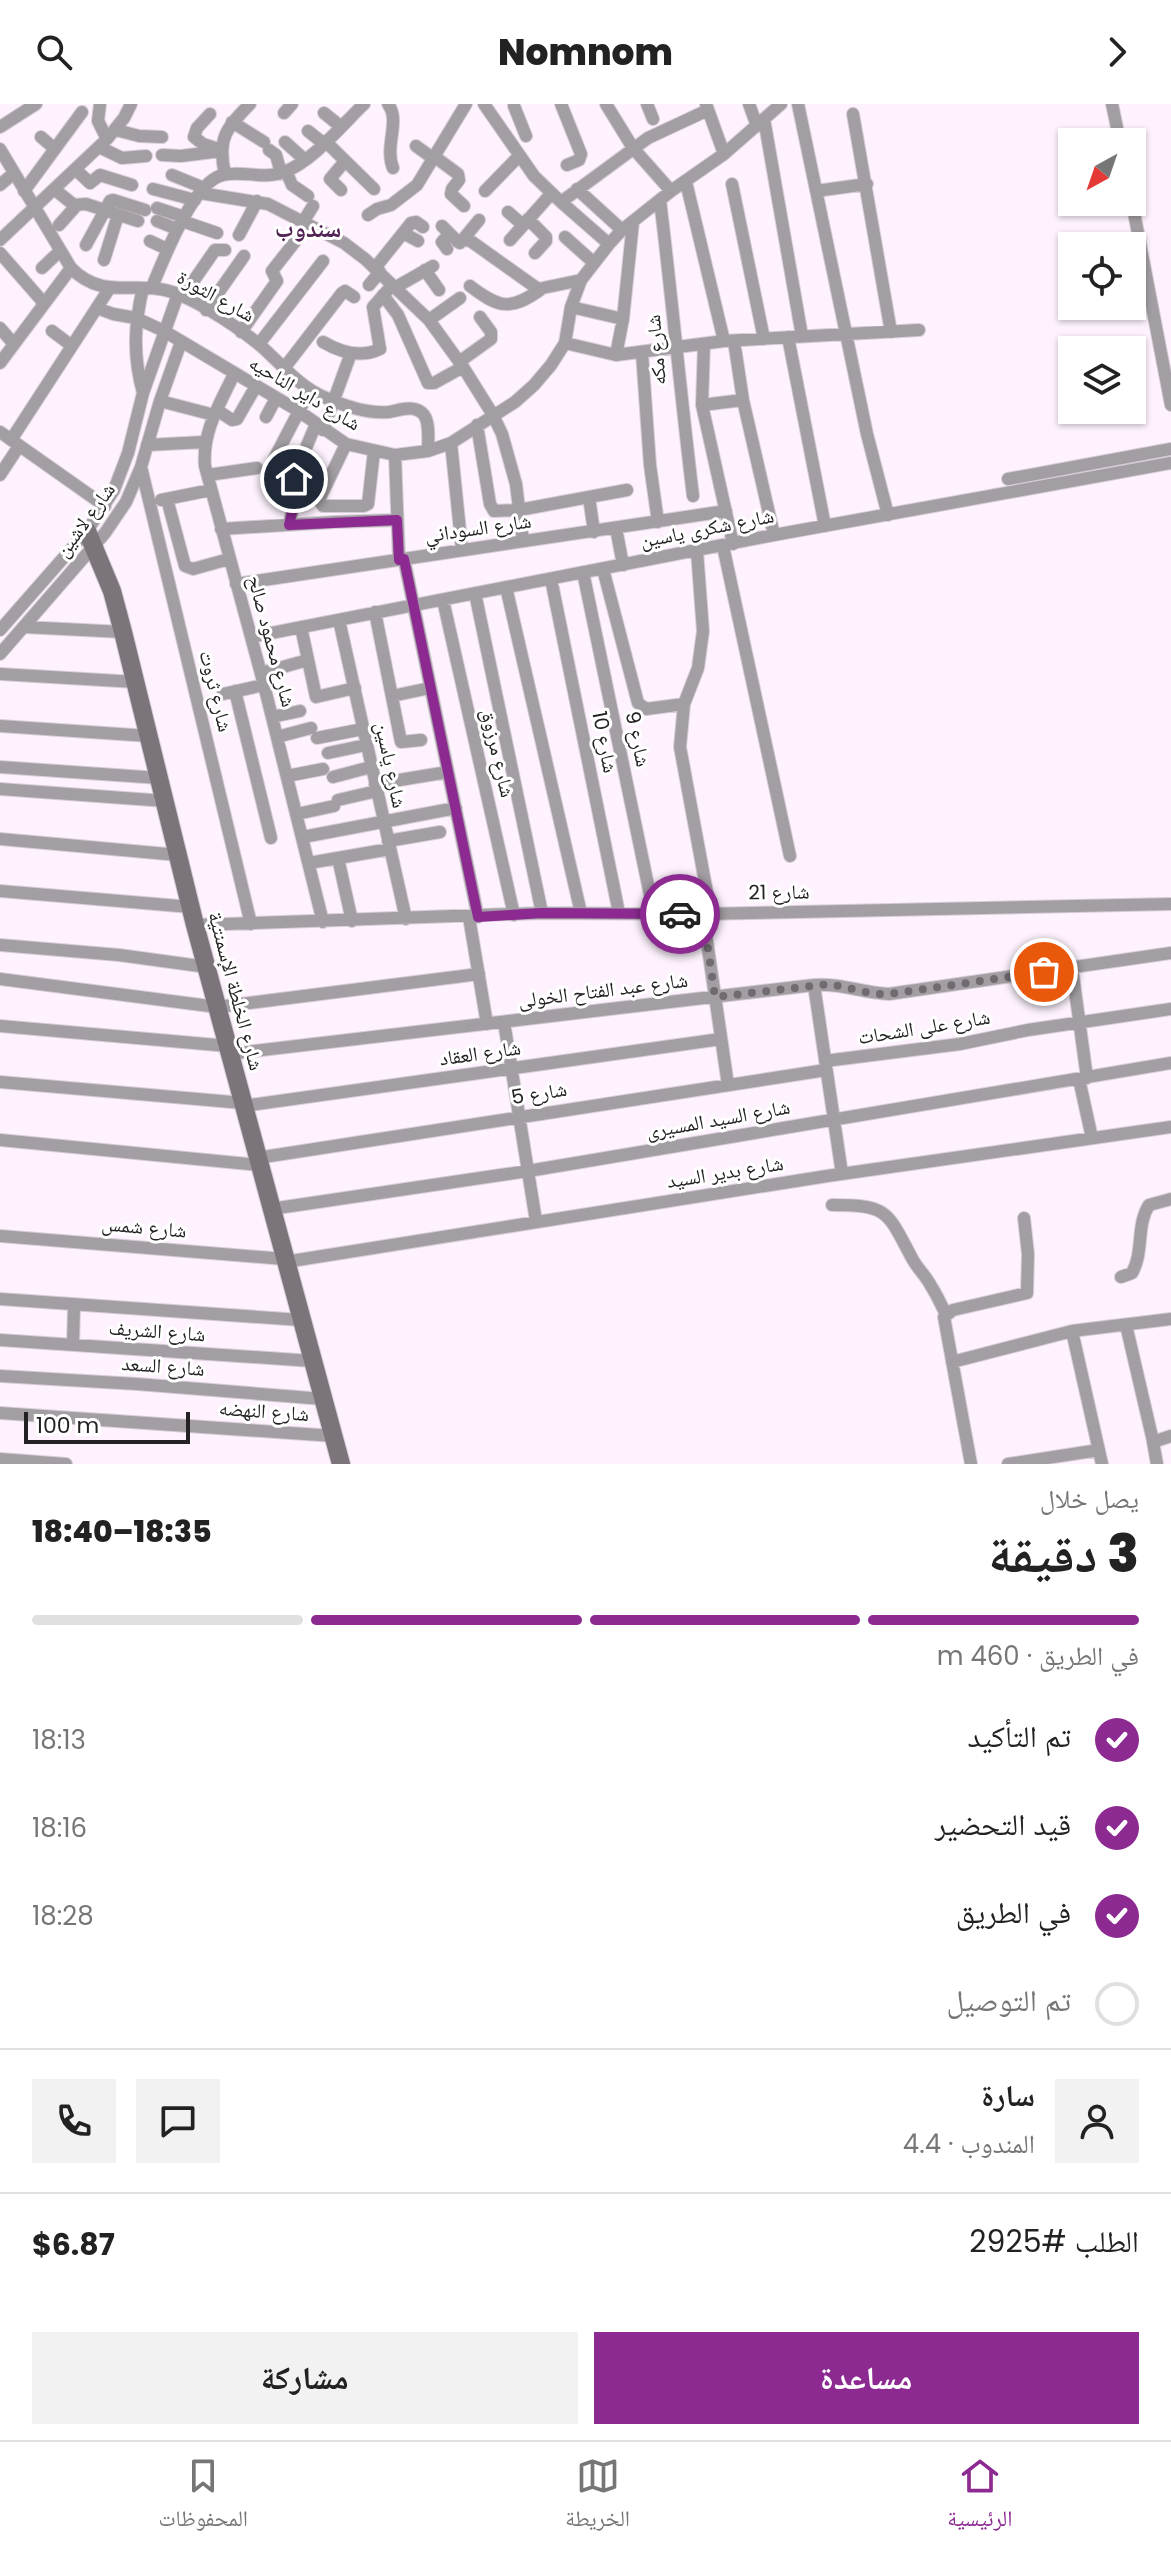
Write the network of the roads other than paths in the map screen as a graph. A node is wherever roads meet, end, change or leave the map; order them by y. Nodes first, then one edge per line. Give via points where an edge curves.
1 (35, 104) edge
2 (100, 104) edge
3 (131, 104) edge
4 (250, 104) edge
5 (364, 104) edge
6 (388, 104) edge
7 (466, 104) edge
8 (561, 104) edge
9 (606, 104) edge
10 (647, 104) edge
11 (749, 104) edge
12 (781, 104) edge
13 (798, 104) edge
14 (1112, 104) edge
15 (517, 105) edge
16 (707, 107) edge
17 (487, 109) edge
18 (82, 112) dead end
19 (324, 113) dead end
20 (210, 114) dead end
21 (853, 114) dead end
22 (653, 119) dead end
23 (232, 122) junction
24 (760, 122) junction
25 (340, 126) junction
26 (0, 127) edge
27 (1117, 128) edge
28 (308, 131) dead end
29 (526, 136) dead end
30 (41, 137) dead end
31 (162, 137) dead end
32 (107, 139) junction
33 (285, 142) dead end
34 (324, 142) junction
35 (416, 146) dead end
36 (633, 148) junction
37 (0, 149) edge
38 (221, 150) junction
39 (48, 154) junction
40 (724, 154) junction
41 (162, 155) dead end
42 (146, 156) dead end
43 (519, 156) junction
44 (435, 158) junction
45 (305, 160) junction
46 (345, 161) junction
47 (567, 165) dead end
48 (393, 168) dead end
49 (75, 169) junction
50 (284, 172) junction
51 (14, 173) junction
52 (225, 174) junction
53 (172, 175) dead end
54 (686, 182) junction
55 (732, 184) dead end
56 (867, 184) junction
57 (0, 185) edge
58 (132, 185) dead end
59 (54, 189) junction
60 (153, 189) dead end
61 (374, 189) dead end
62 (577, 189) junction
63 (341, 190) dead end
64 (24, 191) junction
65 (485, 191) dead end
66 (671, 191) junction
67 (816, 191) junction
68 (200, 194) junction
69 (556, 198) junction
70 (230, 199) junction
71 (660, 200) junction
72 (257, 201) junction
73 (76, 206) junction
74 (464, 206) dead end
75 (34, 208) junction
76 (104, 211) junction
77 (508, 212) dead end
78 (226, 213) dead end
79 (118, 215) junction
80 (149, 215) junction
81 (368, 215) dead end
82 (1135, 216) edge
83 (479, 220) dead end
84 (181, 222) junction
85 (526, 222) junction
86 (306, 224) junction
87 (59, 225) dead end
88 (627, 226) junction
89 (423, 227) dead end
90 (217, 233) dead end
91 (403, 233) junction
92 (239, 235) dead end
93 (565, 237) dead end
94 (0, 240) edge
95 (150, 241) dead end
96 (418, 241) dead end
97 (609, 244) junction
98 (86, 245) dead end
99 (167, 249) junction
100 (225, 250) dead end
101 (60, 251) junction
102 (0, 253) edge
103 (535, 253) dead end
104 (244, 256) dead end
105 (492, 257) junction
106 (104, 260) dead end
107 (323, 261) dead end
108 (593, 262) junction
109 (42, 268) dead end
110 (71, 268) junction
111 (378, 270) junction
112 (581, 280) junction
113 (369, 285) dead end
114 (395, 286) junction
115 (470, 286) dead end
116 (148, 288) junction
117 (109, 289) junction
118 (439, 290) dead end
119 (540, 290) junction
120 (180, 295) junction
121 (383, 295) junction
122 (354, 297) dead end
123 (460, 298) dead end
124 (43, 302) junction
125 (571, 307) junction
126 (97, 308) junction
127 (206, 310) junction
128 (480, 317) dead end
129 (136, 318) junction
130 (623, 319) junction
131 (429, 320) junction
132 (0, 328) edge
133 (919, 330) dead end
134 (52, 331) dead end
135 (164, 331) junction
136 (241, 332) junction
137 (891, 332) junction
138 (846, 335) junction
139 (802, 336) junction
140 (788, 337) junction
141 (764, 339) junction
142 (729, 341) junction
143 (181, 342) junction
144 (323, 342) dead end
145 (13, 343) junction
146 (565, 343) junction
147 (259, 344) junction
148 (704, 344) junction
149 (72, 346) junction
150 (677, 347) junction
151 (351, 353) junction
152 (642, 353) junction
153 (616, 355) junction
154 (0, 363) edge
155 (461, 364) junction
156 (285, 367) junction
157 (234, 374) junction
158 (256, 386) junction
159 (310, 390) junction
160 (143, 393) junction
161 (276, 398) junction
162 (743, 400) junction
163 (160, 401) junction
164 (333, 401) junction
165 (702, 405) junction
166 (1171, 405) edge
167 (297, 410) junction
168 (216, 412) junction
169 (493, 415) junction
170 (266, 417) dead end
171 (477, 425) junction
172 (320, 427) junction
173 (10, 439) edge
174 (204, 442) junction
175 (451, 443) junction
176 (346, 444) junction
177 (147, 445) junction
178 (1171, 449) edge
179 (374, 451) junction
180 (428, 451) junction
181 (395, 455) junction
182 (274, 459) dead end
183 (1171, 463) edge
184 (141, 467) junction
185 (257, 468) dead end
186 (0, 475) edge
187 (208, 475) junction
188 (514, 477) junction
189 (1008, 479) dead end
190 (487, 483) junction
191 (211, 490) junction
192 (627, 490) dead end
193 (693, 496) dead end
194 (589, 497) junction
195 (167, 499) junction
196 (150, 502) junction
197 (105, 506) junction
198 (519, 510) junction
199 (726, 511) junction
200 (888, 515) junction
201 (397, 520) junction
202 (658, 522) junction
203 (289, 525) junction
204 (825, 526) junction
205 (616, 528) junction
206 (221, 529) junction
207 (594, 532) junction
208 (774, 535) junction
209 (90, 539) junction
210 (523, 541) junction
211 (728, 545) junction
212 (462, 550) junction
213 (697, 551) junction
214 (229, 559) junction
215 (402, 559) junction
216 (623, 565) junction
217 (603, 569) junction
218 (583, 572) junction
219 (551, 579) junction
220 (236, 584) junction
221 (506, 587) junction
222 (475, 593) junction
223 (443, 600) junction
224 (413, 606) junction
225 (375, 612) junction
226 (339, 620) junction
227 (24, 627) junction
228 (301, 627) junction
229 (0, 630) edge
230 (123, 632) junction
231 (251, 637) junction
232 (0, 654) edge
233 (308, 660) junction
234 (0, 674) edge
235 (262, 679) junction
236 (136, 682) junction
237 (355, 688) junction
238 (430, 688) junction
239 (392, 696) junction
240 (684, 704) junction
241 (300, 711) dead end
242 (272, 717) junction
243 (0, 726) edge
244 (363, 729) junction
245 (149, 736) junction
246 (277, 737) junction
247 (421, 740) dead end
248 (366, 745) junction
249 (328, 753) dead end
250 (0, 767) edge
251 (371, 767) junction
252 (448, 772) junction
253 (287, 776) junction
254 (159, 778) junction
255 (376, 788) junction
256 (0, 789) edge
257 (165, 801) junction
258 (456, 808) junction
259 (297, 814) junction
260 (383, 822) junction
261 (440, 832) dead end
262 (303, 837) junction
263 (271, 838) dead end
264 (0, 839) edge
265 (389, 845) junction
266 (178, 855) junction
267 (790, 856) dead end
268 (338, 858) junction
269 (309, 863) junction
270 (0, 891) edge
271 (1171, 904) edge
272 (542, 913) junction
273 (581, 913) junction
274 (619, 913) junction
275 (654, 914) junction
276 (707, 914) junction
277 (514, 915) junction
278 (193, 916) junction
279 (474, 917) junction
280 (406, 919) junction
281 (352, 921) junction
282 (323, 922) junction
283 (251, 924) junction
284 (0, 945) edge
285 (1171, 953) edge
286 (207, 967) junction
287 (1072, 968) junction
288 (479, 974) junction
289 (0, 979) edge
290 (814, 985) junction
291 (715, 997) junction
292 (217, 1007) junction
293 (1171, 1009) edge
294 (504, 1022) junction
295 (1079, 1023) junction
296 (487, 1024) junction
297 (0, 1026) edge
298 (721, 1039) junction
299 (228, 1050) junction
300 (1171, 1063) edge
301 (826, 1066) junction
302 (512, 1069) junction
303 (1083, 1078) junction
304 (0, 1082) edge
305 (728, 1085) junction
306 (243, 1105) junction
307 (519, 1117) junction
308 (834, 1120) junction
309 (1171, 1127) edge
310 (1092, 1138) junction
311 (0, 1140) edge
312 (258, 1162) junction
313 (528, 1171) junction
314 (842, 1174) junction
315 (1171, 1199) edge
316 (832, 1205) dead end
317 (271, 1209) junction
318 (1024, 1218) dead end
319 (536, 1221) junction
320 (0, 1236) edge
321 (285, 1261) junction
322 (1121, 1277) dead end
323 (0, 1299) edge
324 (74, 1306) junction
325 (946, 1314) junction
326 (1171, 1319) edge
327 (301, 1320) junction
328 (1126, 1325) junction
329 (1072, 1331) junction
330 (0, 1340) edge
331 (73, 1345) junction
332 (312, 1361) junction
333 (952, 1362) junction
334 (0, 1376) edge
335 (323, 1399) junction
336 (0, 1413) edge
337 (334, 1436) junction
338 (1171, 1436) edge
339 (1153, 1441) junction
340 (1099, 1450) junction
341 (0, 1459) edge
342 (1051, 1461) edge
343 (66, 1464) edge
344 (341, 1464) edge
345 (971, 1464) edge
346 (1008, 1464) edge
347 (1102, 1464) edge
348 (1157, 1464) edge

1 - 26 street
2 - 32 street via 98,121
3 - 32 street
4 - 23 street
5 - 25 street
6 - 48 street via 394,116 388,152
7 - 44 street
8 - 47 street via 581,154
9 - 36 street
10 - 22 street
11 - 24 street
12 - 24 street, شارع داير الناحيه
13 - 67 street
14 - 27 street
15 - 17 street
15 - 29 street
16 - 36 street
16 - 40 street
17 - 43 street
18 - 39 street
19 - 25 street
20 - 38 street via 194,137
21 - 56 street
23 - 38 street
23 - 50 street via 276,155
24 - 40 street, شارع داير الناحيه
24 - 139 street
25 - 34 street
28 - 34 street
30 - 39 street
31 - 32 street
32 - 42 street via 122,158
32 - 49 street
33 - 45 street
34 - 45 street
34 - 46 street
35 - 44 street
36 - 62 street
36 - 66 street
37 - 51 street, شارع الثورة
38 - 41 street
38 - 52 street
39 - 64 street
40 - 54 street, شارع داير الناحيه
43 - 65 street
43 - 69 street
44 - 74 street via 458,174 451,194
44 - 81 street via 411,191
45 - 50 street
46 - 61 street
46 - 63 street via 330,179
49 - 58 street via 90,183 100,175
49 - 59 street
50 - 52 street
50 - 86 street via 310,201
51 - 57 street
51 - 64 street, شارع الثورة
52 - 68 street
53 - 68 street
54 - 66 street, شارع داير الناحيه
54 - 142 street
55 - 141 street
56 - 67 street
56 - 137 street
59 - 73 street
59 - 75 street
60 - 68 street
62 - 69 street
62 - 88 street
64 - 75 street, شارع الثورة
66 - 71 street, شارع داير الناحيه
67 - 138 street
68 - 70 street
68 - 84 street
69 - 85 street
69 - 97 street
70 - 72 street
70 - 78 street
71 - 88 street, شارع داير الناحيه
71 - 150 street, شارع مكه
72 - 86 street
72 - 92 street
73 - 76 street
73 - 87 street
75 - 94 street
75 - 101 street, شارع الثورة
76 - 79 street
76 - 80 street via 113,200
76 - 98 street
77 - 85 street
79 - 80 street
79 - 106 street
80 - 84 street
82 - 166 street
83 - 105 street via 450,238 470,241
84 - 90 street
84 - 99 street
85 - 103 street via 546,239
85 - 105 street
86 - 111 street via 344,243
86 - 136 street via 272,271 277,281
88 - 97 street, شارع داير الناحيه
88 - 130 street
89 - 91 street via 414,222
91 - 96 street
91 - 111 street
93 - 108 street
95 - 99 street
97 - 108 street, شارع داير الناحيه
99 - 116 street
100 - 120 street, شارع لاشين via 215,250
101 - 109 street
101 - 110 street, شارع الثورة
102 - 124 street
104 - 127 street
105 - 119 street
107 - 147 street
108 - 112 street, شارع داير الناحيه
110 - 117 street, شارع الثورة via 86,281
110 - 124 street
111 - 113 street
111 - 114 street
112 - 119 street
112 - 125 street, شارع داير الناحيه
114 - 118 street via 429,268
114 - 121 street
114 - 131 street
115 - 119 street via 505,305
116 - 117 street, شارع الثورة
116 - 120 street, شارع الثورة
116 - 129 street
117 - 126 street
120 - 127 street, شارع الثورة
120 - 135 street, شارع لاشين
121 - 151 street via 373,310 380,349
121 - 155 street via 398,315 428,383
122 - 156 street via 342,293
123 - 131 street
124 - 145 street
125 - 130 street
125 - 146 street, شارع داير الناحيه
126 - 129 street, شارع داير الناحيه
126 - 149 street
127 - 136 street, شارع الثورة
128 - 155 street via 491,339
129 - 135 street, شارع داير الناحيه
129 - 160 street via 135,356
130 - 153 street
131 - 155 street
132 - 145 street
133 - 137 street
134 - 149 street
135 - 143 street, شارع داير الناحيه
135 - 160 street, شارع لاشين
136 - 147 street, شارع الثورة
137 - 138 street
138 - 139 street
138 - 200 street
139 - 140 street
140 - 141 street
140 - 204 street
141 - 142 street
142 - 148 street
142 - 162 street
143 - 157 street, شارع داير الناحيه
143 - 163 street, شارع لاشين
144 - 151 street
145 - 154 street
146 - 153 street
146 - 169 street, شارع داير الناحيه via 534,385
147 - 156 street, شارع الثورة
148 - 150 street
148 - 165 street
149 - 173 street
150 - 152 street
150 - 193 street, شارع مكه
151 - 164 street
152 - 153 street
152 - 202 street
155 - 169 street
156 - 159 street, شارع الثورة
157 - 158 street, شارع داير الناحيه
157 - 168 street, شارع محمود صالح
158 - 161 street, شارع داير الناحيه
158 - 168 street via 237,419
159 - 164 street, شارع الثورة
159 - 167 street
160 - 197 street, شارع لاشين via 122,472
161 - 167 street, شارع داير الناحيه
161 - 170 street
162 - 165 street
162 - 208 street
163 - 168 street
163 - 177 street, شارع لاشين
164 - 172 street
164 - 180 street, شارع الثورة via 371,412 418,410 427,422
165 - 199 street
167 - 172 street, شارع داير الناحيه
167 - 182 street
168 - 174 street, شارع محمود صالح
169 - 171 street, شارع داير الناحيه
169 - 188 street
171 - 175 street, شارع داير الناحيه
171 - 190 street
172 - 176 street, شارع داير الناحيه
172 - 203 street via 294,476 298,487
173 - 186 street
173 - 197 street
174 - 177 street
174 - 187 street, شارع محمود صالح
175 - 180 street, شارع داير الناحيه
175 - 212 street
176 - 179 street, شارع داير الناحيه
176 - 179 street via 319,500 323,506 368,504
177 - 184 street, شارع لاشين
178 - 189 street
179 - 181 street, شارع داير الناحيه
180 - 181 street, شارع داير الناحيه
181 - 201 street
183 - 200 street, شارع شكرى ياسين
184 - 196 street, شارع ثروت
184 - 209 street, شارع لاشين via 126,502
185 - 187 street
187 - 191 street, شارع محمود صالح
188 - 190 street
188 - 198 street
190 - 198 street via 494,511
191 - 195 street
191 - 206 street, شارع محمود صالح
192 - 194 street
194 - 198 street
194 - 207 street
195 - 196 street
195 - 214 street via 185,566 193,569
196 - 283 street, شارع ثروت
197 - 209 street, شارع لاشين
198 - 210 street
199 - 202 street, شارع السوداني
199 - 211 street
200 - 204 street, شارع شكرى ياسين
201 - 203 street
201 - 215 street
202 - 205 street, شارع السوداني
203 - 206 street
204 - 208 street, شارع شكرى ياسين
205 - 207 street, شارع السوداني
205 - 216 street
206 - 214 street, شارع محمود صالح
207 - 210 street, شارع السوداني
208 - 211 street, شارع شكرى ياسين
209 - 227 street, شارع لاشين
209 - 229 street, شارع لاشين
209 - 230 street, شارع الخلطة الإسمنتية
210 - 212 street, شارع السوداني
211 - 213 street, شارع شكرى ياسين
211 - 267 street
212 - 215 street, شارع السوداني
213 - 216 street, شارع شكرى ياسين
213 - 240 street via 703,631 698,668
214 - 220 street, شارع محمود صالح
215 - 220 street, شارع السوداني
215 - 224 street
216 - 217 street, شارع شكرى ياسين
217 - 218 street, شارع شكرى ياسين
217 - 240 street via 638,703 646,709
218 - 219 street, شارع شكرى ياسين
218 - 275 street, شارع 9
219 - 221 street, شارع شكرى ياسين
219 - 274 street, شارع 10
220 - 231 street, شارع محمود صالح
221 - 222 street, شارع شكرى ياسين
221 - 273 street
222 - 223 street, شارع شكرى ياسين
222 - 272 street
223 - 224 street, شارع شكرى ياسين
223 - 277 street, شارع مرزوق
224 - 225 street, شارع شكرى ياسين
224 - 238 street
225 - 226 street, شارع شكرى ياسين
225 - 239 street
226 - 228 street, شارع شكرى ياسين
226 - 237 street, شارع ياسين
227 - 230 street
227 - 232 street, شارع لاشين
228 - 231 street, شارع شكرى ياسين
228 - 233 street
230 - 236 street, شارع الخلطة الإسمنتية
231 - 235 street, شارع محمود صالح
233 - 235 street
233 - 237 street via 316,697
234 - 236 street
235 - 242 street, شارع محمود صالح
235 - 263 street via 229,693
236 - 245 street, شارع الخلطة الإسمنتية
237 - 244 street, شارع ياسين
238 - 239 street
238 - 252 street
239 - 247 street via 401,742
240 - 276 street via 680,747
241 - 242 street
242 - 246 street, شارع محمود صالح
243 - 245 street
244 - 246 street
244 - 248 street, شارع ياسين
245 - 254 street, شارع الخلطة الإسمنتية
246 - 253 street, شارع محمود صالح
248 - 249 street
248 - 251 street, شارع ياسين
250 - 254 street
251 - 253 street
251 - 255 street, شارع ياسين
252 - 255 street
252 - 258 street
253 - 259 street, شارع محمود صالح
254 - 257 street, شارع الخلطة الإسمنتية
255 - 259 street
255 - 260 street, شارع ياسين
256 - 257 street
257 - 266 street, شارع الخلطة الإسمنتية
258 - 260 street
258 - 279 street
259 - 262 street, شارع محمود صالح
260 - 262 street
260 - 265 street, شارع ياسين
261 - 265 street
262 - 269 street, شارع محمود صالح
264 - 266 street
265 - 268 street
265 - 280 street, شارع ياسين
266 - 278 street, شارع الخلطة الإسمنتية
268 - 269 street
268 - 281 street
269 - 282 street, شارع محمود صالح
270 - 278 street, شارع 21
271 - 276 street, شارع 21
272 - 273 street, شارع 21
272 - 277 street, شارع 21
273 - 274 street, شارع 21
274 - 275 street, شارع 21
275 - 276 street, شارع 21
276 - 291 street
277 - 279 street, شارع 21
278 - 283 street, شارع 21
278 - 286 street, شارع الخلطة الإسمنتية
279 - 280 street, شارع 21
279 - 288 street
280 - 281 street, شارع 21
281 - 282 street, شارع 21
282 - 283 street, شارع 21
284 - 286 street
285 - 287 street, شارع عبد الفتاح الخولى
286 - 292 street, شارع الخلطة الإسمنتية
287 - 290 street, شارع عبد الفتاح الخولى via 889,994
287 - 295 street
288 - 292 street
288 - 296 street
289 - 292 street
290 - 291 street, شارع عبد الفتاح الخولى
290 - 301 street
291 - 294 street, شارع عبد الفتاح الخولى
291 - 298 street
292 - 299 street, شارع الخلطة الإسمنتية
293 - 295 street, شارع على الشحات
294 - 296 street, شارع عبد الفتاح الخولى
294 - 302 street
295 - 301 street, شارع على الشحات
295 - 303 street
296 - 299 street, شارع عبد الفتاح الخولى
297 - 299 street, شارع عبد الفتاح الخولى
298 - 302 street, شارع العقاد
298 - 305 street
299 - 306 street, شارع الخلطة الإسمنتية
300 - 303 street, شارع السيد المسيرى
301 - 305 street, شارع 5
301 - 308 street
302 - 306 street, شارع العقاد
302 - 307 street
303 - 308 street, شارع السيد المسيرى
303 - 310 street
304 - 306 street, شارع العقاد
305 - 307 street, شارع 5
306 - 312 street, شارع الخلطة الإسمنتية
307 - 312 street, شارع 5
307 - 313 street
308 - 313 street, شارع السيد المسيرى
308 - 314 street
309 - 310 street, شارع بدير السيد
310 - 314 street, شارع بدير السيد
311 - 312 street, شارع 5
312 - 317 street, شارع الخلطة الإسمنتية
313 - 317 street, شارع السيد المسيرى
313 - 319 street
314 - 319 street, شارع بدير السيد
315 - 322 street via 1149,1205 1143,1214 1138,1262 1132,1273
316 - 325 street via 865,1205 894,1222
317 - 321 street, شارع الخلطة الإسمنتية
318 - 325 street via 1027,1293
319 - 321 street, شارع بدير السيد
320 - 321 street, شارع شمس
321 - 327 street, شارع الخلطة الإسمنتية
323 - 324 street
324 - 327 street
324 - 331 street
325 - 333 street
326 - 328 street
327 - 332 street, شارع الخلطة الإسمنتية
328 - 329 street
328 - 339 street
329 - 333 street
329 - 340 street
330 - 331 street, شارع الشريف
331 - 332 street, شارع الشريف
332 - 335 street, شارع الخلطة الإسمنتية
333 - 345 street
334 - 335 street, شارع السعد
335 - 337 street, شارع الخلطة الإسمنتية
336 - 337 street, شارع النهضه
337 - 344 street, شارع الخلطة الإسمنتية
338 - 339 street
339 - 348 street
340 - 342 street
340 - 347 street
341 - 343 street
342 - 346 street

